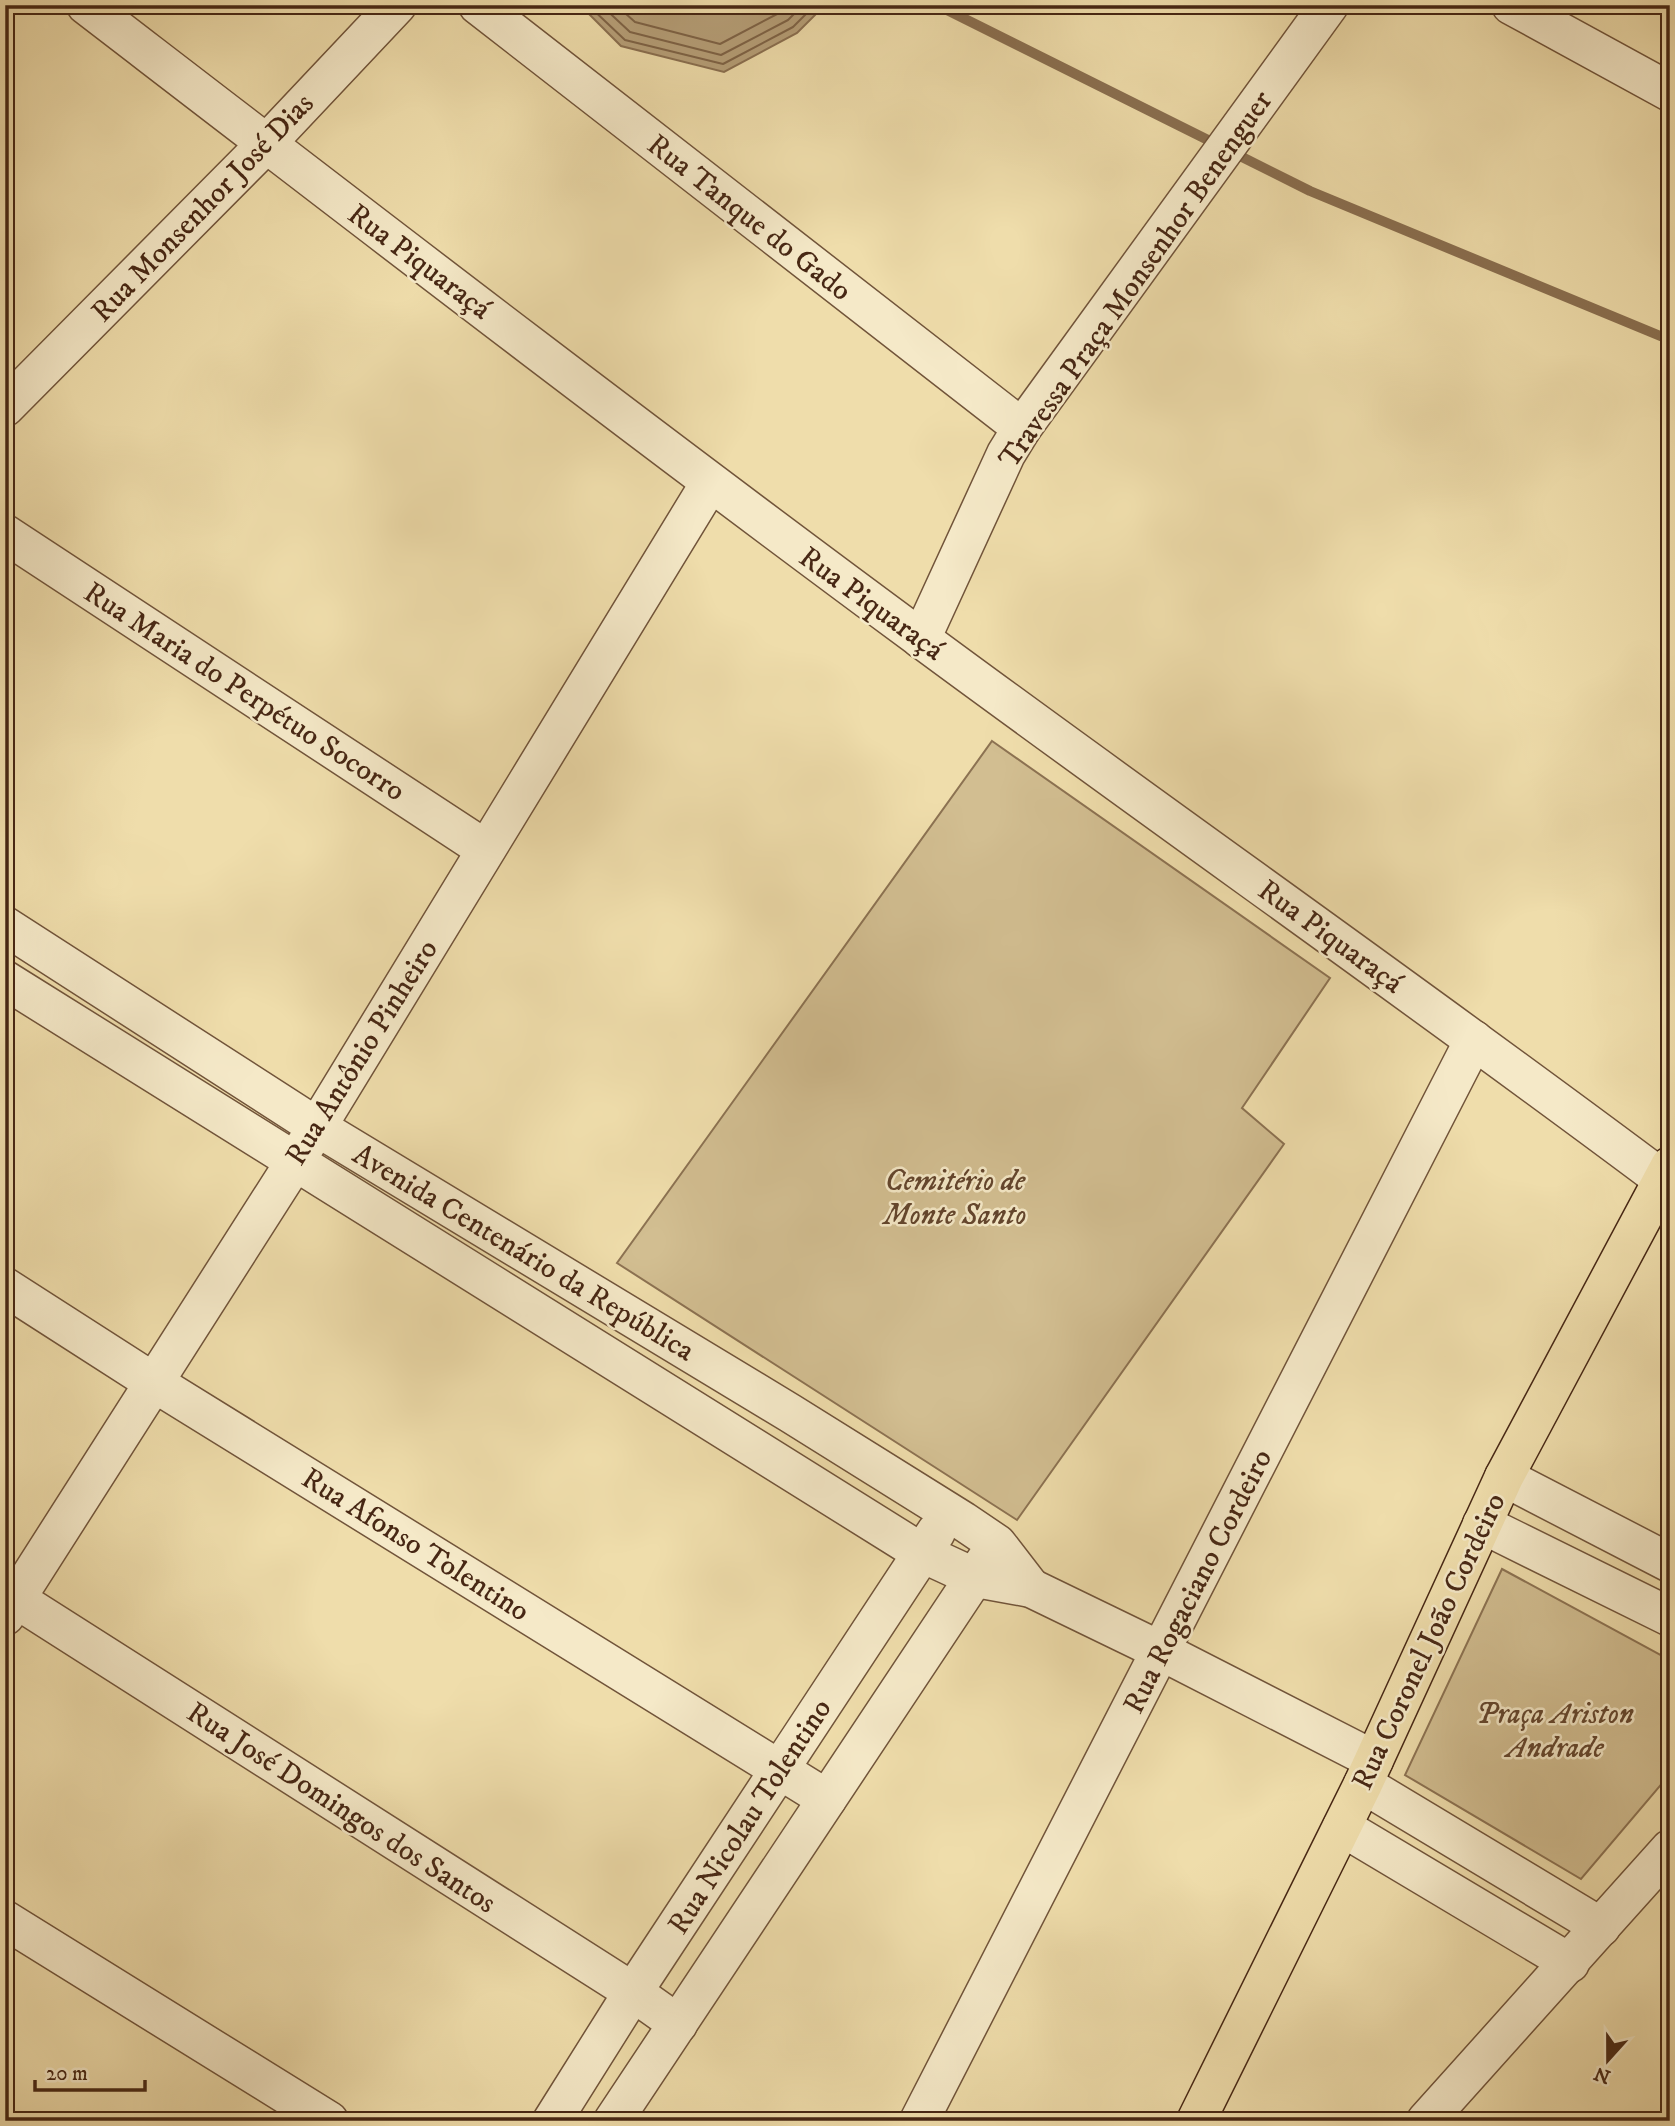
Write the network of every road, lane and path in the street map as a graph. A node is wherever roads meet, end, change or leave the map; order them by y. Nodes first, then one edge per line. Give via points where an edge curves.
1 (86, 5) edge
2 (397, 5) edge
3 (478, 5) edge
4 (1329, 5) edge
5 (1511, 5) edge
6 (1670, 92) edge
7 (266, 144) junction
8 (5, 407) edge
9 (1022, 428) junction
10 (710, 483) junction
11 (5, 534) edge
12 (921, 639) junction
13 (485, 849) junction
14 (5, 926) edge
15 (5, 980) edge
16 (92, 982) junction
17 (67, 1019) junction
18 (1474, 1040) junction
19 (317, 1127) junction
20 (294, 1161) junction
21 (1667, 1177) edge
22 (5, 1287) edge
23 (153, 1382) junction
24 (1504, 1476) junction
25 (949, 1513) junction
26 (1482, 1524) junction
27 (997, 1544) junction
28 (922, 1553) junction
29 (1670, 1563) edge
30 (976, 1578) junction
31 (1031, 1588) junction
32 (9, 1602) edge
33 (1670, 1618) edge
34 (1161, 1651) junction
35 (781, 1769) junction
36 (1368, 1772) junction
37 (827, 1799) junction
38 (1342, 1826) junction
39 (1670, 1849) edge
40 (5, 1920) edge
41 (1601, 1927) junction
42 (1570, 1963) junction
43 (633, 1992) junction
44 (678, 2024) junction
45 (329, 2121) edge
46 (552, 2121) edge
47 (614, 2121) edge
48 (919, 2121) edge
49 (1196, 2121) edge
50 (1426, 2121) edge

1 - 7 street, Rua Piquaraçá
2 - 7 street, Rua Monsenhor José Dias
3 - 9 street, Rua Tanque do Gado
4 - 9 street, Travessa Praça Monsenhor Benenguer
5 - 6 street
7 - 8 street, Rua Monsenhor José Dias
7 - 10 street, Rua Piquaraçá
9 - 12 street, Travessa Praça Monsenhor Benenguer
10 - 12 street, Rua Piquaraçá
10 - 13 street, Rua Antônio Pinheiro
11 - 13 street, Rua Maria do Perpétuo Socorro
12 - 18 street, Rua Piquaraçá
13 - 19 street, Rua Antônio Pinheiro
14 - 16 street, Avenida Centenário da República
15 - 17 street, Avenida Centenário da República
16 - 17 street
16 - 19 street, Avenida Centenário da República
17 - 20 street, Avenida Centenário da República
18 - 21 street, Rua Piquaraçá
18 - 34 street, Rua Rogaciano Cordeiro
19 - 20 street, Rua Antônio Pinheiro
19 - 25 street, Avenida Centenário da República
20 - 23 street, Rua Antônio Pinheiro
20 - 28 street, Avenida Centenário da República
21 - 24 main road, Rua Coronel João Cordeiro
22 - 23 street, Rua Afonso Tolentino
23 - 32 street, Rua Antônio Pinheiro
23 - 35 street, Rua Afonso Tolentino
24 - 26 main road, Rua Coronel João Cordeiro
24 - 29 street
25 - 27 street, Avenida Centenário da República
25 - 28 street, Rua Nicolau Tolentino
26 - 33 street
26 - 36 main road, Rua Coronel João Cordeiro
27 - 30 street, Rua Nicolau Tolentino
27 - 31 street, Avenida Centenário da República
28 - 30 street, Avenida Centenário da República
28 - 35 street, Rua Nicolau Tolentino
30 - 31 street, Avenida Centenário da República
30 - 37 street, Rua Nicolau Tolentino
31 - 34 street, Avenida Centenário da República
32 - 43 street, Rua José Domingos dos Santos
34 - 36 street, Avenida Centenário da República
34 - 48 street, Rua Rogaciano Cordeiro
35 - 37 street, Rua Afonso Tolentino
35 - 43 street, Rua Nicolau Tolentino
36 - 38 main road, Rua Coronel João Cordeiro
36 - 41 street
37 - 44 street, Rua Nicolau Tolentino
38 - 42 street
38 - 49 main road, Rua Coronel João Cordeiro
39 - 41 street
40 - 45 street
41 - 42 street
42 - 50 street
43 - 44 street, Rua José Domingos dos Santos
43 - 46 street, Rua Nicolau Tolentino
44 - 47 street, Rua Nicolau Tolentino

